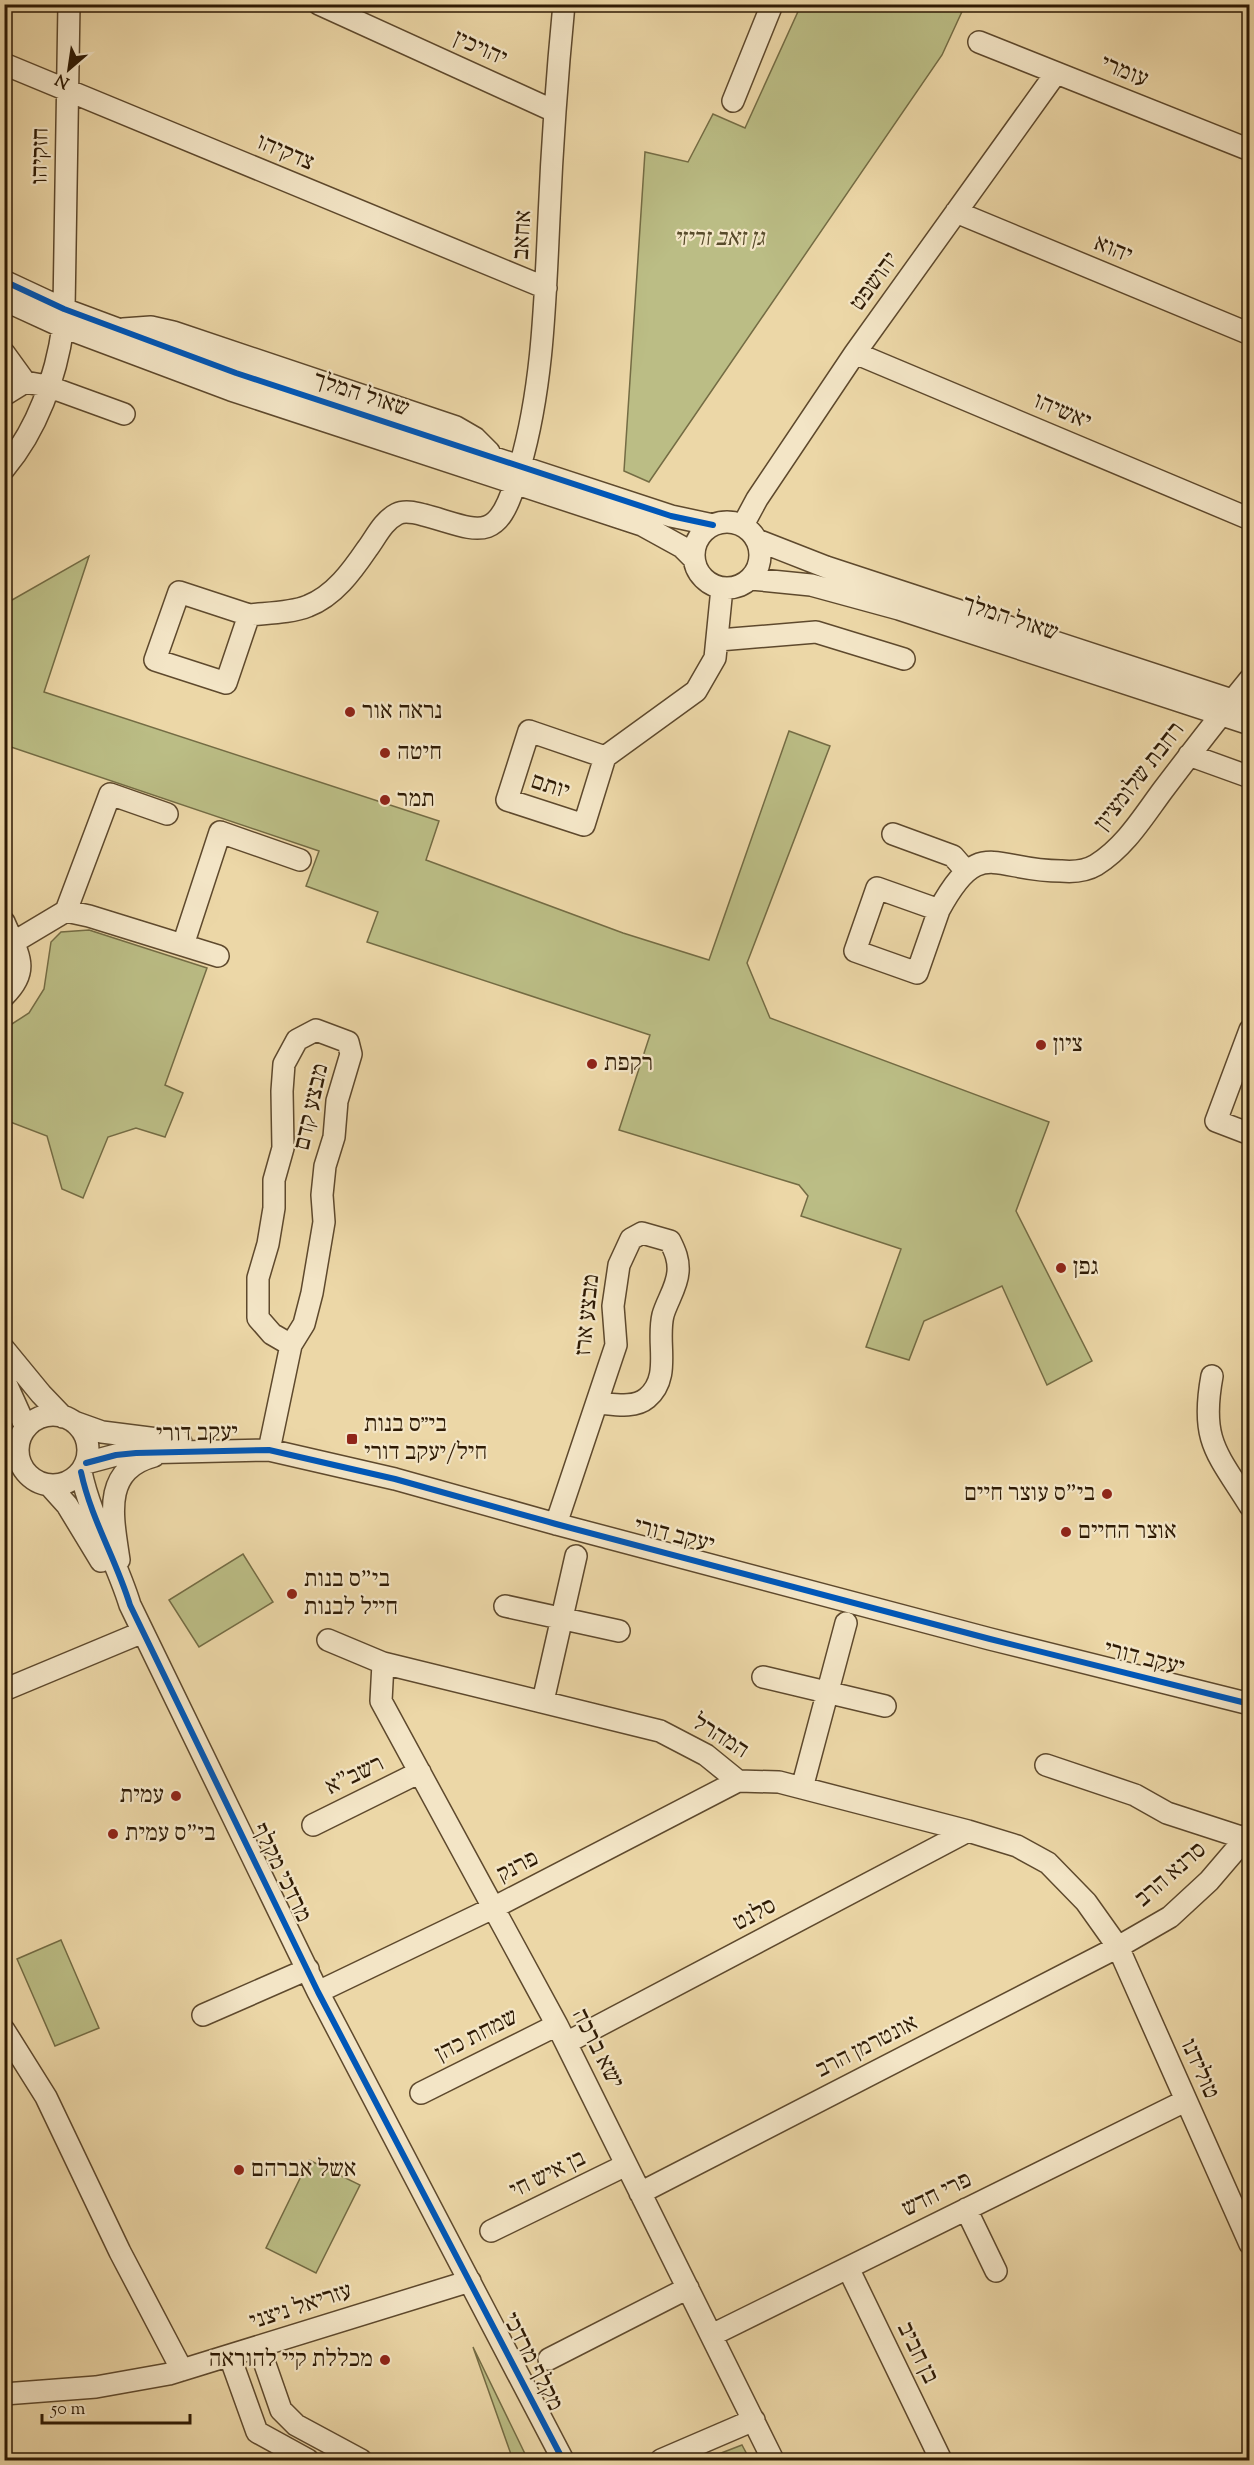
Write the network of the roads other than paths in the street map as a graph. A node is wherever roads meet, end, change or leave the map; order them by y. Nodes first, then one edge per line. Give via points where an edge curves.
1 (69, 4) edge
2 (319, 4) edge
3 (564, 4) edge
4 (766, 4) edge
5 (979, 42) dead end
6 (4, 64) edge
7 (1056, 73) junction
8 (68, 90) junction
9 (733, 101) dead end
10 (554, 111) junction
11 (1250, 150) edge
12 (956, 212) junction
13 (4, 280) edge
14 (546, 288) junction
15 (4, 300) edge
16 (64, 318) junction
17 (1250, 334) edge
18 (4, 353) edge
19 (855, 353) junction
20 (25, 382) junction
21 (47, 386) junction
22 (4, 394) edge
23 (124, 414) dead end
24 (4, 469) edge
25 (518, 475) junction
26 (1250, 519) edge
27 (713, 525) junction
28 (750, 532) junction
29 (694, 560) junction
30 (751, 579) junction
31 (722, 588) junction
32 (249, 615) junction
33 (719, 640) junction
34 (904, 659) dead end
35 (1250, 679) edge
36 (1234, 707) edge
37 (1250, 724) edge
38 (1189, 755) junction
39 (605, 757) junction
40 (1250, 777) edge
41 (167, 813) dead end
42 (893, 834) dead end
43 (300, 860) dead end
44 (966, 871) junction
45 (939, 910) junction
46 (66, 912) junction
47 (4, 922) edge
48 (183, 945) junction
49 (9, 946) edge
50 (218, 956) dead end
51 (4, 996) edge
52 (1250, 1030) edge
53 (1250, 1134) edge
54 (291, 1345) junction
55 (4, 1349) edge
56 (1212, 1376) dead end
57 (4, 1378) edge
58 (598, 1403) junction
59 (69, 1419) junction
60 (18, 1432) edge
61 (223, 1450) junction
62 (269, 1450) junction
63 (196, 1454) junction
64 (4, 1462) edge
65 (83, 1468) junction
66 (28, 1474) junction
67 (49, 1485) junction
68 (1250, 1506) edge
69 (556, 1524) junction
70 (576, 1556) dead end
71 (122, 1579) junction
72 (130, 1605) junction
73 (505, 1605) dead end
74 (562, 1619) junction
75 (846, 1623) dead end
76 (619, 1631) dead end
77 (143, 1632) junction
78 (328, 1640) dead end
79 (383, 1663) junction
80 (763, 1677) dead end
81 (4, 1690) edge
82 (826, 1694) junction
83 (543, 1701) junction
84 (1250, 1704) edge
85 (885, 1706) dead end
86 (1046, 1765) dead end
87 (420, 1772) junction
88 (738, 1781) junction
89 (802, 1788) junction
90 (313, 1825) dead end
91 (968, 1832) junction
92 (1248, 1837) edge
93 (493, 1908) junction
94 (1118, 1947) junction
95 (308, 1969) junction
96 (318, 1992) junction
97 (203, 2015) dead end
98 (4, 2030) edge
99 (561, 2034) junction
100 (421, 2093) dead end
101 (1185, 2101) junction
102 (626, 2165) junction
103 (640, 2193) junction
104 (1241, 2206) edge
105 (966, 2209) junction
106 (491, 2231) dead end
107 (1250, 2244) edge
108 (848, 2268) junction
109 (996, 2271) dead end
110 (470, 2281) junction
111 (688, 2288) junction
112 (712, 2335) junction
113 (259, 2347) junction
114 (230, 2356) junction
115 (549, 2359) dead end
116 (182, 2370) junction
117 (4, 2394) edge
118 (754, 2420) junction
119 (308, 2460) edge
120 (361, 2460) edge
121 (562, 2460) edge
122 (662, 2460) edge
123 (773, 2460) edge
124 (941, 2460) edge

1 - 8 street, חזקיהו
2 - 10 street, יהויכין
3 - 10 street, אחאב
4 - 9 street via 771,7
5 - 7 street, עומרי
6 - 8 street, צדקיהו
7 - 11 street, עומרי
7 - 12 street, יהושפט
8 - 14 street, צדקיהו
8 - 16 street, חזקיהו
10 - 14 street, אחאב
12 - 17 street, יהוא
12 - 19 street, יהושפט
13 - 16 street, שאול המלך
14 - 25 street, אחאב via 534,405
15 - 16 street, שאול המלך
16 - 21 street, חזקיהו via 59,351
16 - 25 street, שאול המלך via 231,390
16 - 25 street, שאול המלך via 118,330 493,457
18 - 20 street
19 - 26 street, יאשיהו
19 - 28 street, יהושפט via 757,499
20 - 21 street
20 - 22 street
21 - 23 street
21 - 24 street, חזקיהו via 36,423 21,450
25 - 27 street, שאול המלך
25 - 29 street, שאול המלך via 642,525 673,542
25 - 32 street, אחאב via 502,517 490,527 478,529 414,512 398,514 382,526 351,573 308,607
27 - 28 street via 723,522
27 - 29 street via 698,539
28 - 30 street via 761,560
28 - 36 street, שאול המלך via 826,567
29 - 31 street via 704,579
30 - 31 street via 733,588
30 - 36 street, שאול המלך via 811,585
31 - 33 street
32 - 32 street via 179,592 156,660 226,683
33 - 34 street via 816,632
33 - 39 street via 710,670 696,691
35 - 36 street, רחבת שלומציון
36 - 37 street, שאול המלך
36 - 38 street, רחבת שלומציון
38 - 40 street
38 - 44 street, רחבת שלומציון via 1126,840 1094,866 1071,872 1049,871 990,861 977,863
39 - 39 street, יותם via 529,732 507,800 584,825
41 - 46 street via 110,794
42 - 44 street via 953,856
43 - 48 street via 220,832
44 - 45 street via 956,880
45 - 45 street via 877,888 855,951 917,973
46 - 48 street
46 - 49 street
47 - 49 street
48 - 50 street
49 - 51 street via 22,964 18,983
52 - 53 street via 1216,1121
54 - 54 street, מבצע קדם via 304,1324 312,1293 324,1222 321,1195 325,1166 334,1137 337,1101 351,1054 348,1042 316,1030 297,1041 284,1064 283,1148 274,1180 268,1244 258,1278 258,1318 272,1334
54 - 62 street, מבצע קדם
55 - 59 street via 40,1394
56 - 68 street via 1207,1404 1208,1434
57 - 60 street
58 - 58 street, מבצע ארז via 616,1345 613,1306 619,1265 631,1239 642,1233 670,1241 678,1274 663,1316 662,1369 656,1389 645,1400 628,1405
58 - 69 street, מבצע ארז
59 - 60 street via 43,1416
59 - 61 street, יעקב דורי via 102,1432
59 - 65 street via 87,1440
60 - 66 street via 19,1455
61 - 62 street, יעקב דורי
61 - 63 street, יעקב דורי
62 - 69 street, יעקב דורי via 395,1479
63 - 65 street, יעקב דורי via 116,1455
63 - 71 street via 152,1456 133,1463 117,1486 112,1511
64 - 66 street
65 - 67 street via 72,1480
65 - 71 street, מרדכי מקלף via 87,1500
66 - 67 street
67 - 72 street, מרדכי מקלף via 67,1505
69 - 84 street, יעקב דורי via 990,1640
70 - 74 street
71 - 72 street, מרדכי מקלף
72 - 77 street, מרדכי מקלף
73 - 74 street
74 - 76 street
74 - 83 street
75 - 82 street
77 - 81 street
77 - 95 street, מרדכי מקלף
78 - 79 street, המהרל
79 - 83 street, המהרל
79 - 87 street, ישא ברכה via 381,1701
80 - 82 street
82 - 85 street
82 - 89 street
83 - 88 street, המהרל via 660,1731 706,1755
86 - 92 street via 1135,1795 1167,1813
87 - 90 street, רשב"א
87 - 93 street, ישא ברכה
88 - 89 street, המהרל via 779,1782
88 - 93 street, פרנק
89 - 91 street, המהרל
91 - 94 street, המהרל via 1017,1846 1048,1863 1086,1902
91 - 99 street, סלנט
92 - 94 street, סרנא הרב via 1170,1917
93 - 96 street, פרנק
93 - 99 street, ישא ברכה
94 - 101 street, טולידנו
94 - 103 street, אונטרמן הרב
95 - 96 street, מרדכי מקלף
95 - 97 street
96 - 110 street, מרדכי מקלף
98 - 116 street via 46,2097
99 - 100 street, שמחת כהן
99 - 102 street, ישא ברכה
101 - 104 street, טולידנו
101 - 105 street, פרי חדש
102 - 103 street, ישא ברכה
102 - 106 street, בן איש חי
103 - 111 street, ישא ברכה
104 - 107 street, טולידנו
105 - 108 street, פרי חדש
105 - 109 street
108 - 112 street, פרי חדש
108 - 124 street, בן חביב
110 - 113 street, עזריאל ניצני
110 - 121 street, מקלף מרדכי
111 - 112 street, ישא ברכה
111 - 115 street
112 - 118 street, ישא ברכה
113 - 114 street, עזריאל ניצני
113 - 120 street via 281,2410 296,2425
114 - 116 street, עזריאל ניצני
114 - 119 street via 257,2432
116 - 117 street, עזריאל ניצני via 96,2387
118 - 122 street
118 - 123 street, ישא ברכה

